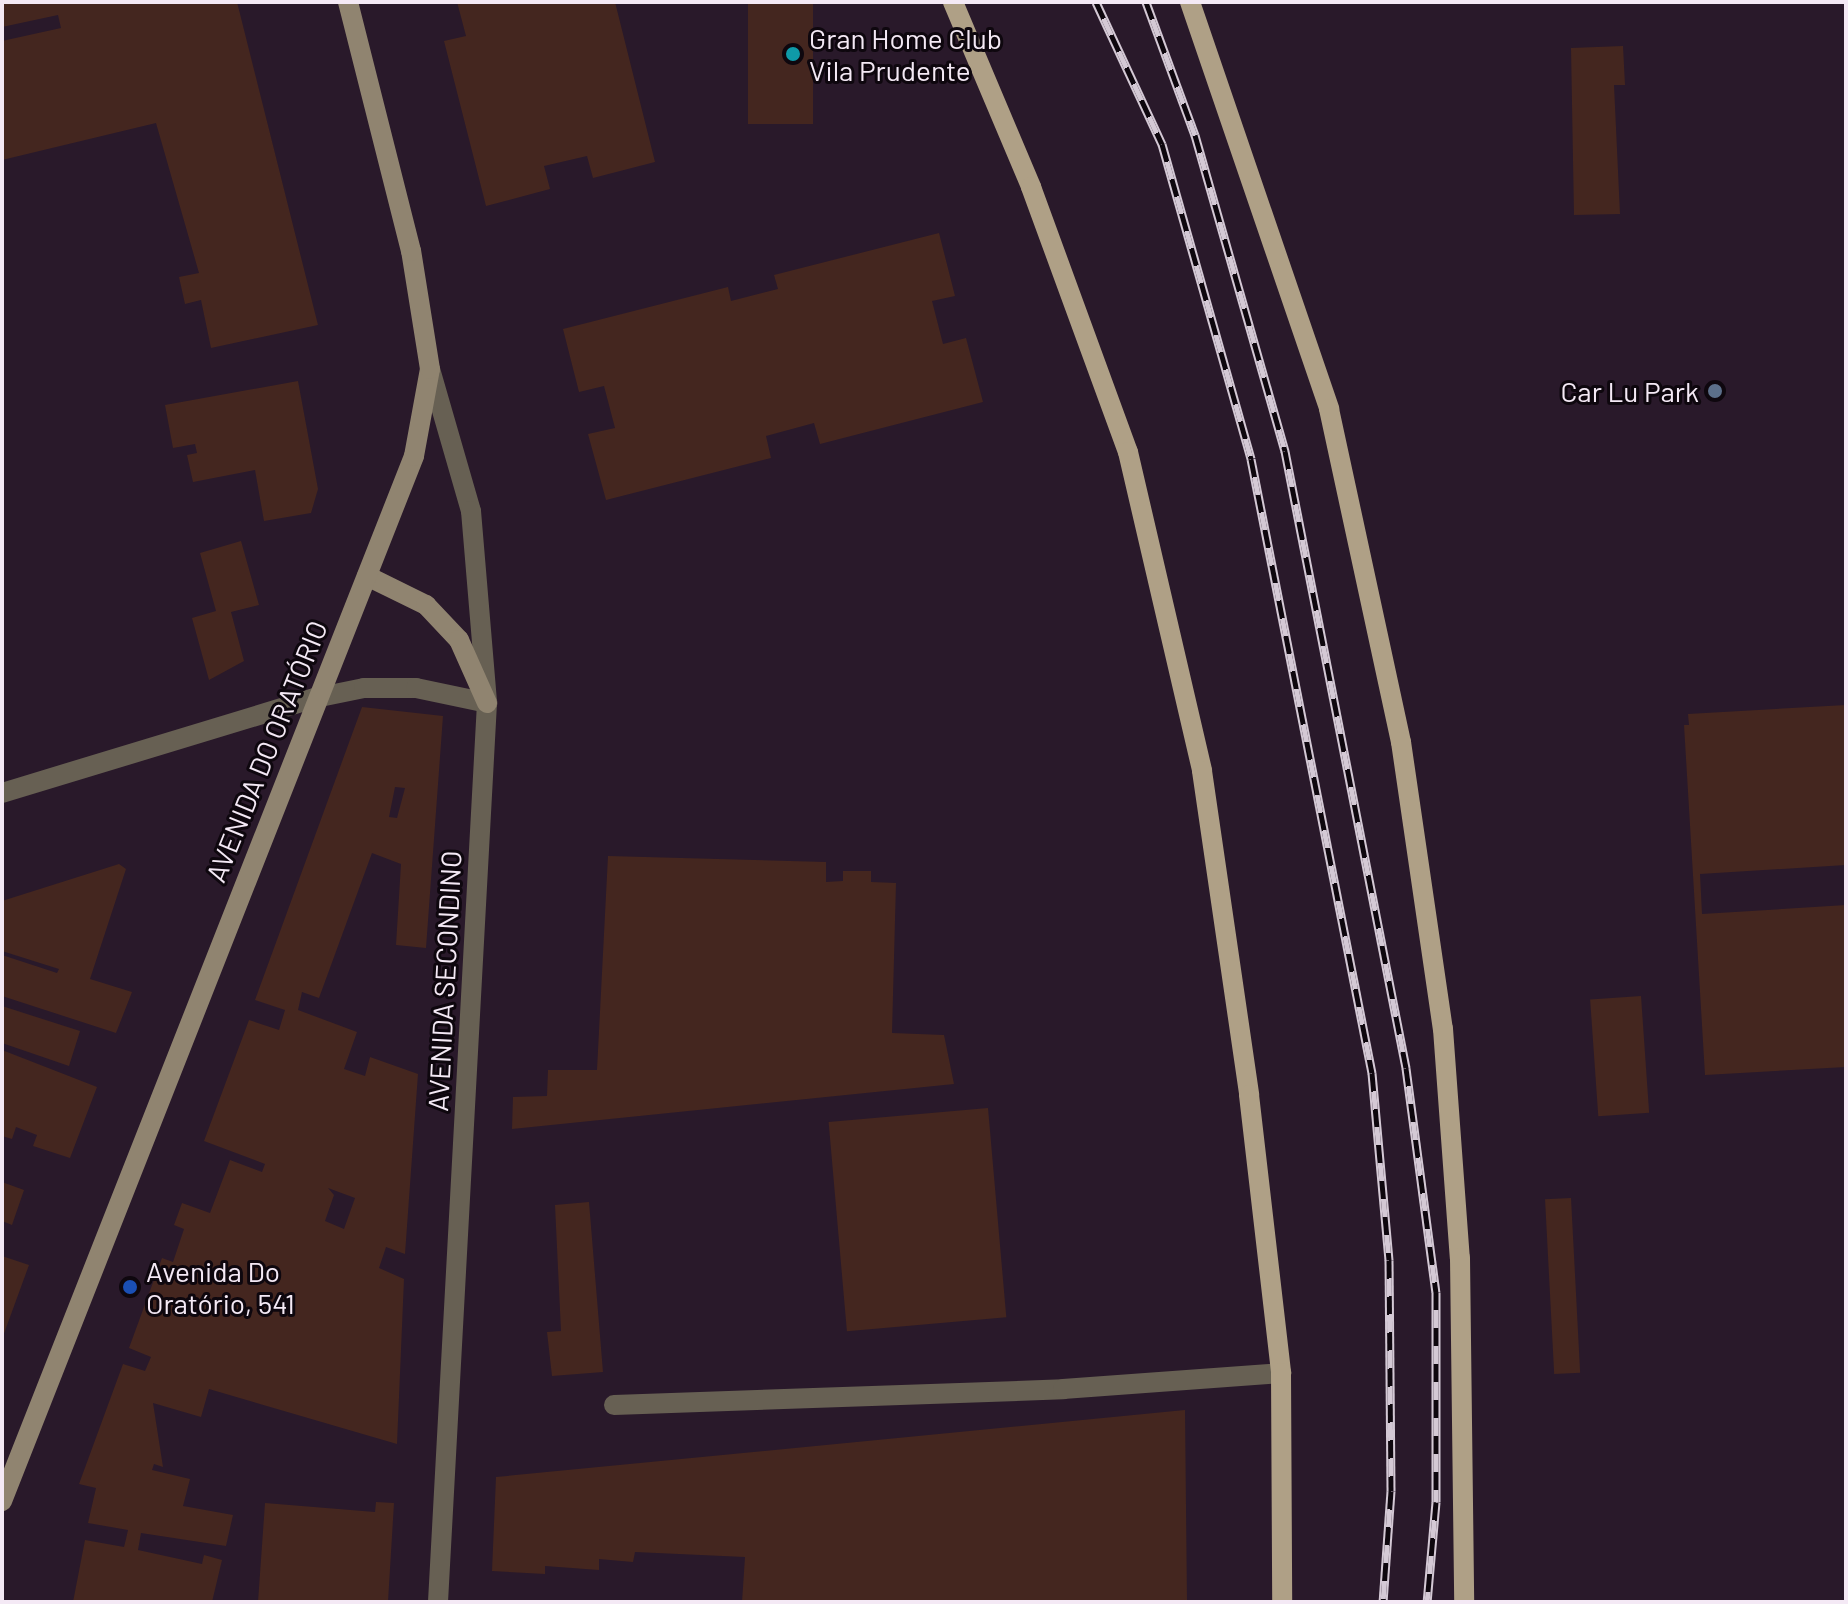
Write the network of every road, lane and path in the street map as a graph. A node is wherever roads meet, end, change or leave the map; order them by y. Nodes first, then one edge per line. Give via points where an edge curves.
1 (348, 2) edge
2 (953, 2) edge
3 (1190, 2) edge
4 (430, 369) junction
5 (367, 576) junction
6 (315, 698) junction
7 (487, 703) junction
8 (2, 793) edge
9 (1281, 1373) junction
10 (614, 1405) dead end
11 (2, 1501) edge
12 (438, 1602) edge
13 (1282, 1602) edge
14 (1464, 1602) edge

1 - 4 main road, AVENIDA DO ORATÓRIO via 411,251
2 - 9 main road via 1031,187 1128,452 1202,771
3 - 14 main road via 1329,409 1401,742 1443,1029 1455,1197
4 - 5 main road, AVENIDA DO ORATÓRIO via 414,456
4 - 7 street, AVENIDA SECONDINO via 471,511
5 - 6 main road, AVENIDA DO ORATÓRIO
5 - 7 main road via 426,605 459,640
6 - 7 street via 364,688 416,688
6 - 8 street
6 - 11 main road, AVENIDA DO ORATÓRIO
7 - 12 street, AVENIDA SECONDINO
9 - 10 street via 914,1396
9 - 13 main road

